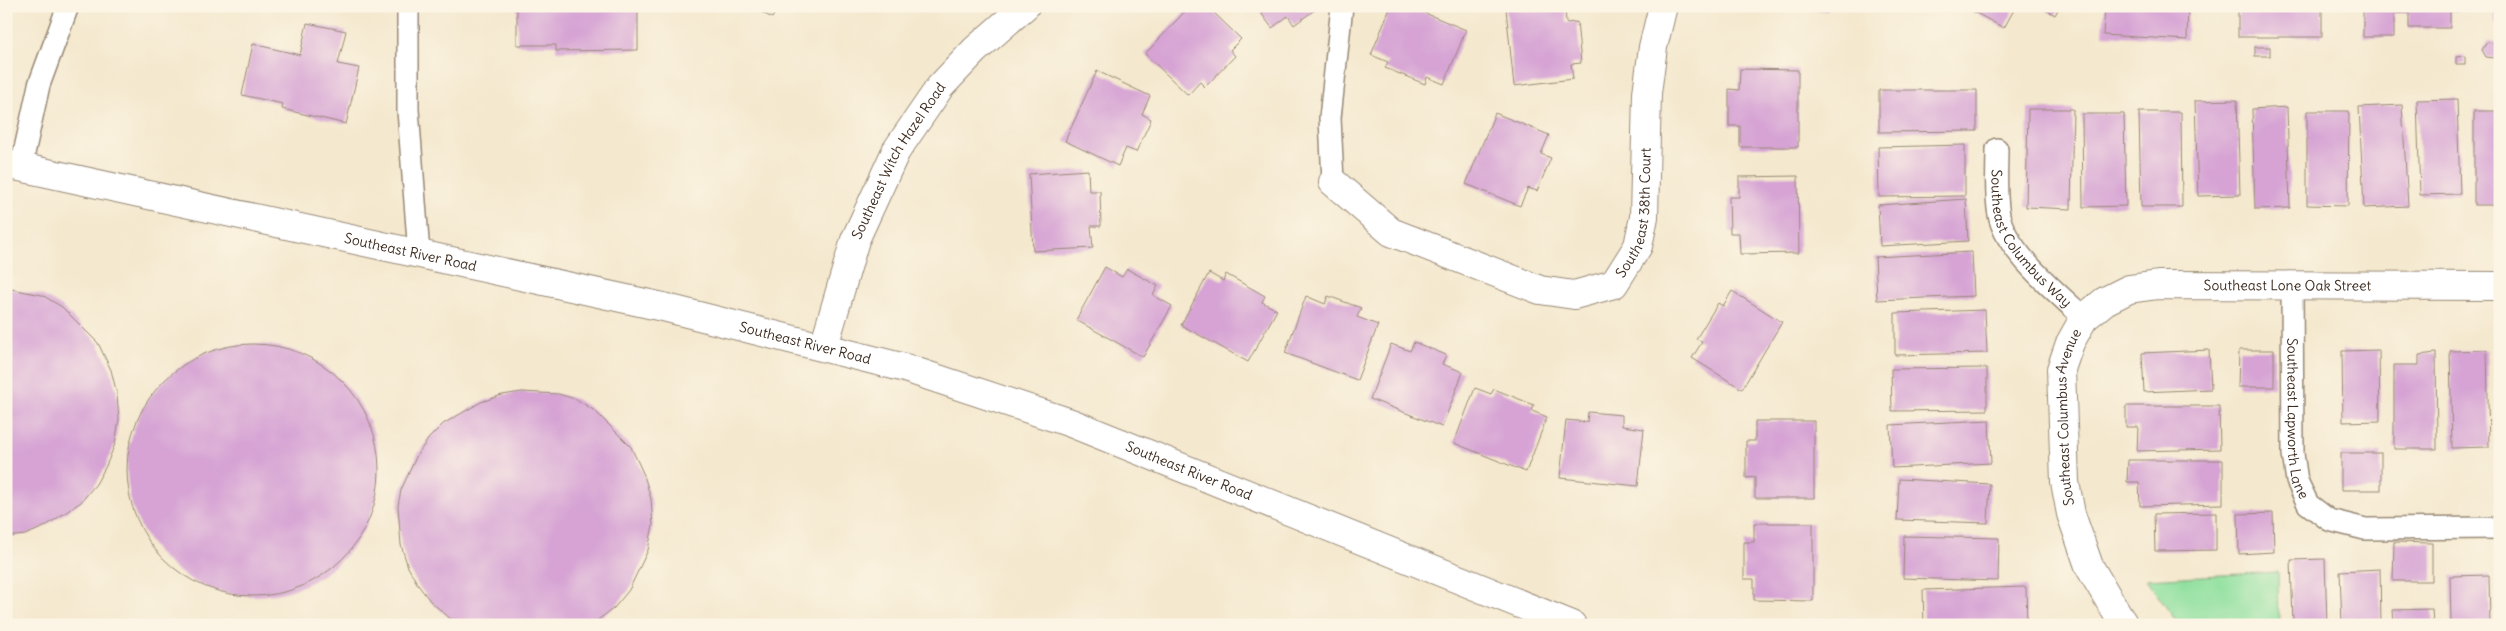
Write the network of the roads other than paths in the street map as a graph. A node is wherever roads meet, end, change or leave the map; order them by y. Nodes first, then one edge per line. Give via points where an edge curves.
1 (68, 6) edge
2 (408, 6) edge
3 (1026, 6) edge
4 (1342, 6) edge
5 (1663, 6) edge
6 (1997, 149) dead end
7 (14, 166) edge
8 (1333, 182) joint
9 (420, 254) junction
10 (2292, 284) junction
11 (2500, 286) edge
12 (2084, 318) junction
13 (824, 346) junction
14 (2500, 528) edge
15 (1572, 625) edge
16 (2124, 625) edge

1 - 7 lane
2 - 9 lane via 408,110
3 - 13 main road, Southeast Witch Hazel Road via 975,50 940,86 896,151 855,240
4 - 8 lane via 1330,118
5 - 8 main road, Southeast 38th Court via 1647,93 1644,217 1638,246 1614,284 1574,294 1540,290 1391,232
6 - 12 lane, Southeast Columbus Way via 1999,216 2007,235 2045,281
7 - 9 main road, Southeast River Road
9 - 13 main road, Southeast River Road via 663,306
10 - 11 main road, Southeast Lone Oak Street
10 - 12 main road, Southeast Lone Oak Street via 2158,285 2129,290
10 - 14 lane, Southeast Lapworth Lane via 2293,454 2297,481 2308,504 2329,520 2365,529
12 - 16 main road, Southeast Columbus Avenue via 2070,342 2061,369 2065,482 2071,514 2089,566
13 - 15 main road, Southeast River Road via 905,368 1071,424

